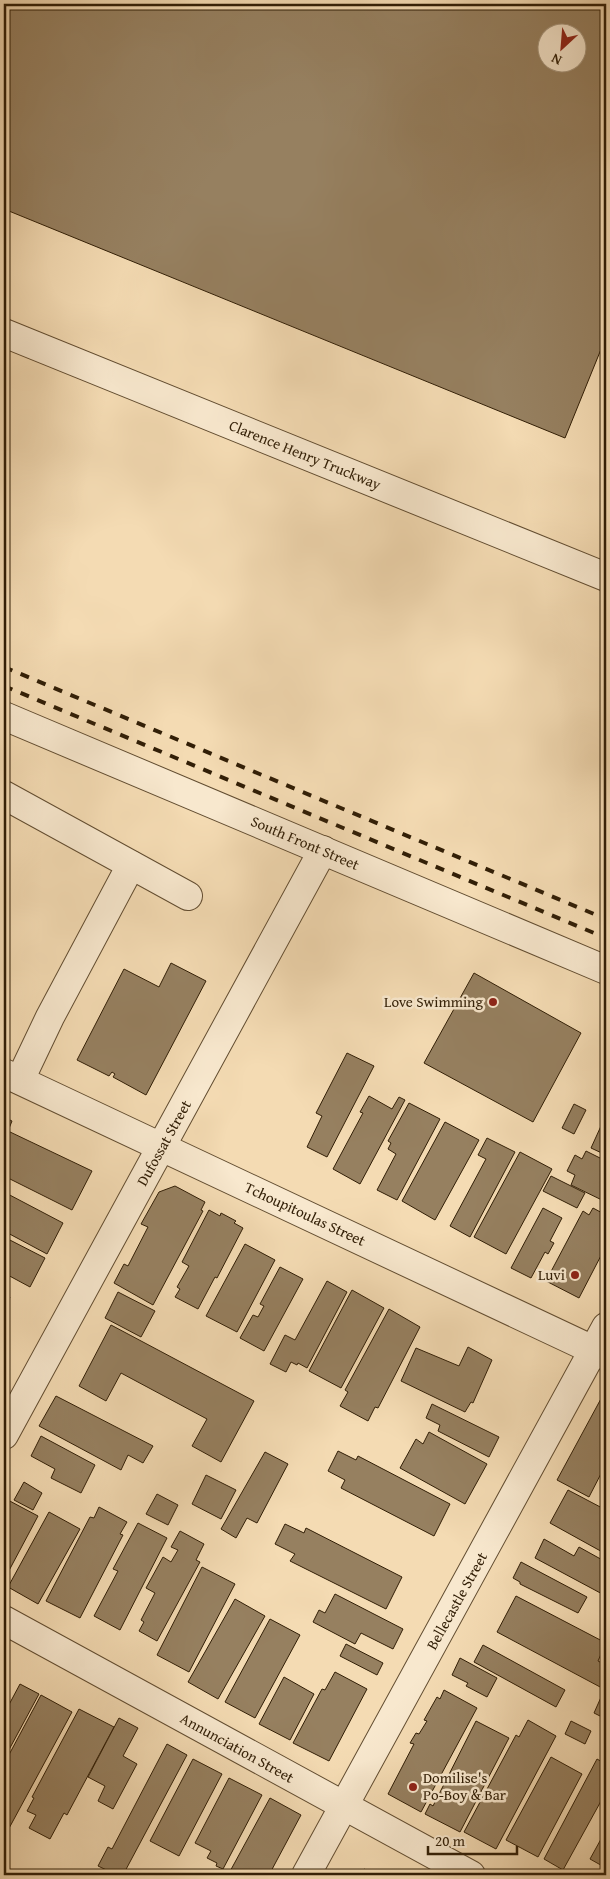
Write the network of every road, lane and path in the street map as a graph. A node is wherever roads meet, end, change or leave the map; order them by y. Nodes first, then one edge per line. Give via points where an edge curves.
1 (4, 332) edge
2 (606, 577) edge
3 (4, 716) edge
4 (4, 795) edge
5 (323, 850) junction
6 (131, 864) junction
7 (188, 896) dead end
8 (606, 970) edge
9 (12, 1076) edge
10 (162, 1147) junction
11 (602, 1345) edge
12 (4, 1435) edge
13 (4, 1620) edge
14 (344, 1806) junction
15 (306, 1875) edge
16 (471, 1875) edge

1 - 2 street, Clarence Henry Truckway
3 - 5 street, South Front Street
4 - 6 street
5 - 8 street, South Front Street
5 - 10 street, Dufossat Street
6 - 7 street
6 - 9 street via 50,1017
9 - 10 street, Tchoupitoulas Street
10 - 11 street, Tchoupitoulas Street
10 - 12 street, Dufossat Street
11 - 14 street, Bellecastle Street
13 - 14 street, Annunciation Street
14 - 15 street, Bellecastle Street
14 - 16 street, Annunciation Street

